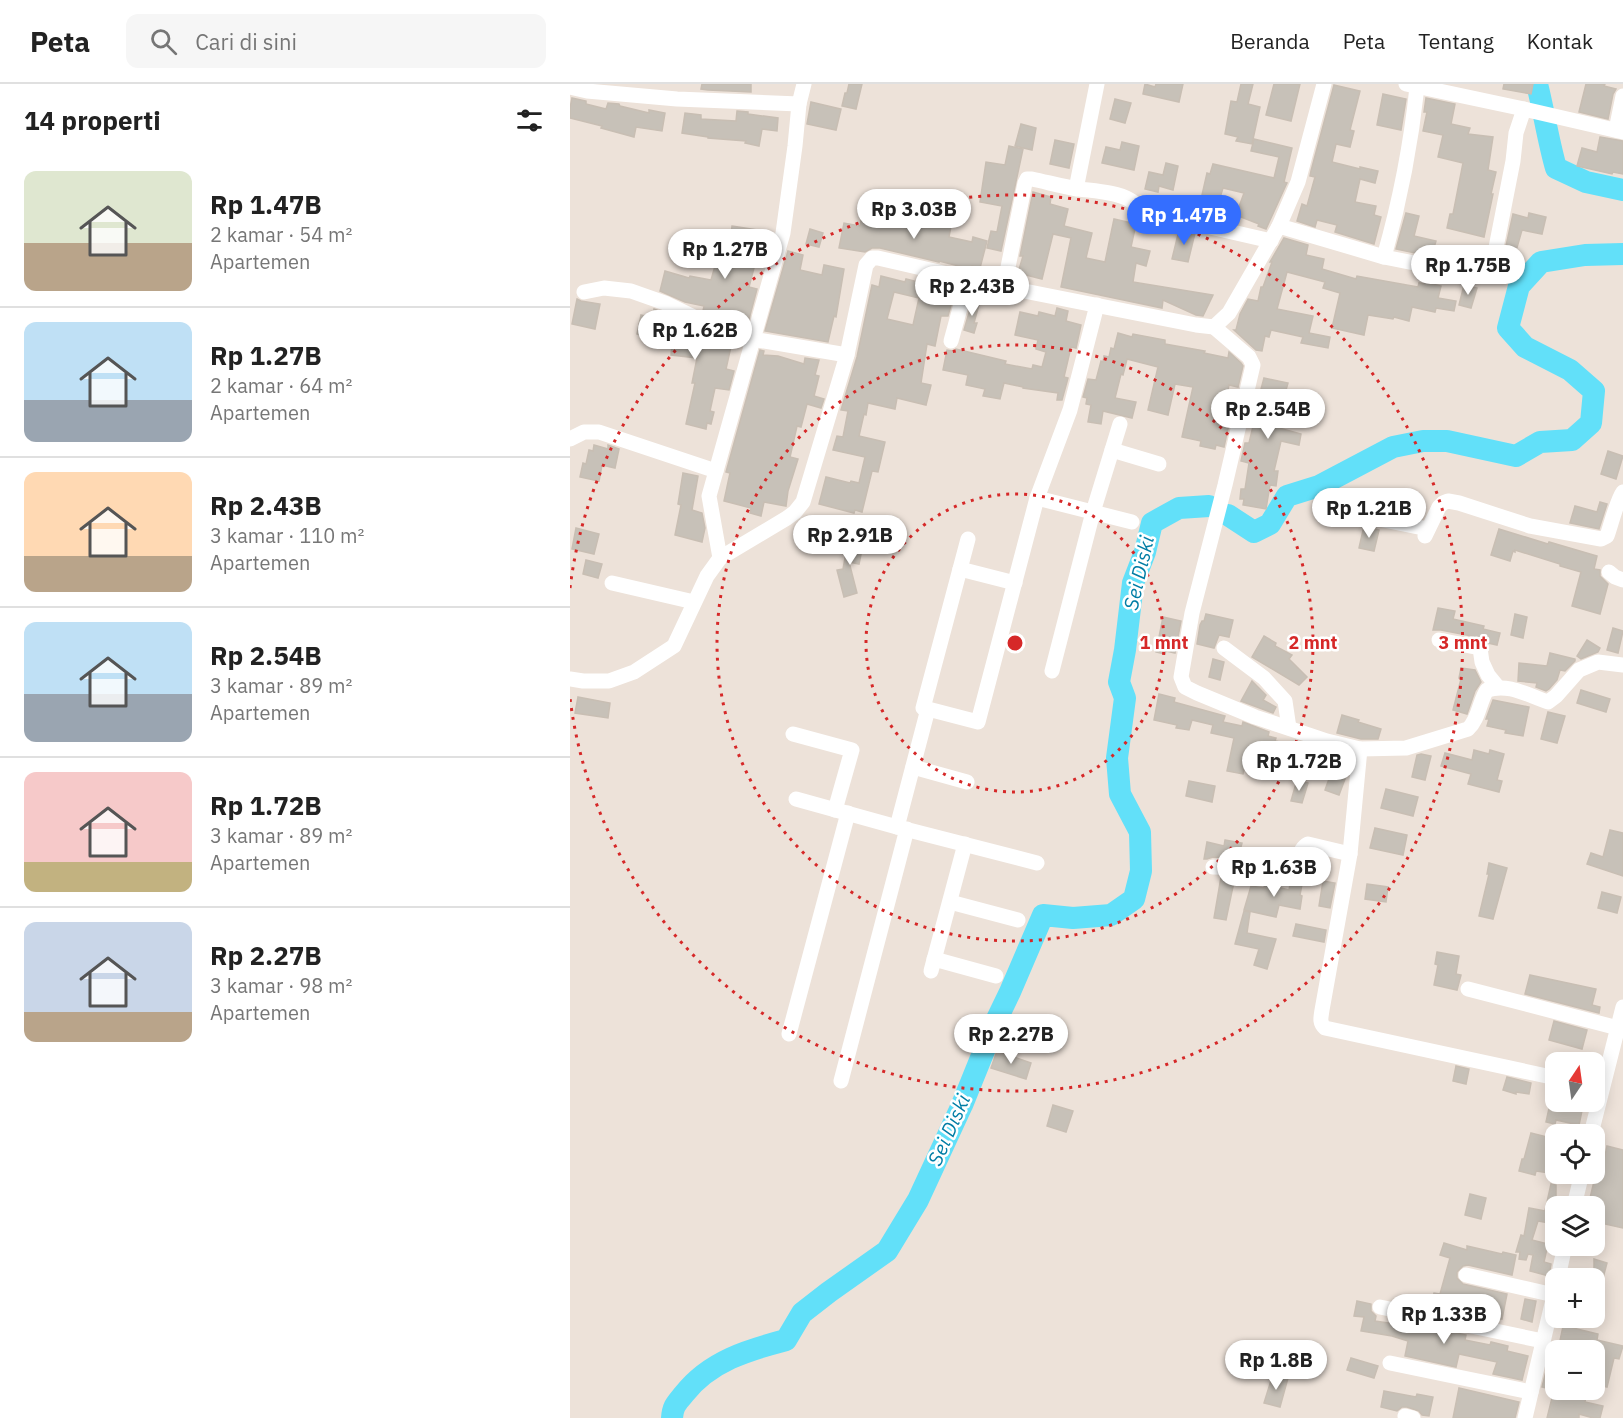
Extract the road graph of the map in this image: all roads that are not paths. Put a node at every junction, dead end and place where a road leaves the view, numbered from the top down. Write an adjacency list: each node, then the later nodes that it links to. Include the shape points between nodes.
1 (804, 84): 8 (street)
2 (1097, 84): 11 (street)
3 (1324, 84): 12 (street, via 1298,182)
4 (1412, 85): 6 (street); 14 (street, via 1413,130)
5 (570, 87): 8 (street, via 676,99)
6 (1452, 88): 9 (street)
7 (1623, 96): 10 (street)
8 (799, 104): 20 (street, via 783,233)
9 (1537, 111): 10 (street); 14 (street, via 1516,133 1488,276)
10 (1619, 131)
11 (1076, 189): 13 (street, via 1127,198 1145,212); 16 (street, via 1028,179 1025,183)
12 (1279, 226): 13 (street); 14 (street)
13 (1271, 242): 19 (street, via 1229,313)
14 (1384, 257)
15 (968, 279): 16 (street); 21 (street); 22 (street, via 872,258 866,265)
16 (1004, 287): 18 (street)
17 (584, 292): 20 (street, via 604,288 631,291)
18 (1097, 305): 19 (street); 29 (street, via 1070,410)
19 (1214, 327): 48 (street, via 1253,365 1192,613 1181,677 1185,687 1197,693)
20 (752, 339): 22 (street); 27 (street)
21 (951, 341)
22 (847, 355): 34 (street, via 802,502 787,518)
23 (1120, 424): 25 (street)
24 (570, 439): 27 (street, via 584,432 599,432)
25 (1112, 450): 26 (street); 30 (street)
26 (1159, 464)
27 (716, 471): 34 (street, via 709,496)
28 (1623, 492): 31 (street, via 1607,536 1601,539 1542,529 1448,501 1439,507 1426,533)
29 (1037, 498): 30 (street); 39 (street)
30 (1094, 512): 32 (street); 44 (street)
31 (1369, 517)
32 (1132, 522)
33 (968, 539): 35 (street)
34 (720, 558): 40 (street)
35 (960, 569): 39 (street); 47 (street, via 923,708)
36 (1609, 572): 37 (street)
37 (1623, 580)
38 (612, 583): 40 (street)
39 (1015, 583): 47 (street, via 978,722)
40 (694, 602): 45 (street, via 674,646 634,672 609,681)
41 (1439, 640): 46 (street, via 1480,648 1482,663)
42 (1224, 648): 48 (street, via 1264,678 1285,701)
43 (1623, 665): 46 (street, via 1598,662 1579,670 1548,702)
44 (1052, 671)
45 (570, 679)
46 (1497, 686): 50 (street, via 1487,690 1468,729 1406,748)
47 (928, 709): 51 (street)
48 (1289, 728): 50 (street)
49 (793, 734): 54 (street, via 852,750)
50 (1360, 749): 57 (street)
51 (913, 767): 52 (street); 55 (street)
52 (967, 782)
53 (796, 799): 54 (street)
54 (841, 812): 55 (street); 66 (street)
55 (902, 828): 56 (street); 70 (street)
56 (965, 844): 58 (street); 60 (street)
57 (1350, 854): 59 (street, via 1308,844 1291,869); 68 (street, via 1322,1026)
58 (1036, 863)
59 (1213, 867)
60 (950, 902): 61 (street); 62 (street, via 933,965)
61 (1018, 920)
62 (996, 976)
63 (1468, 989): 65 (street)
64 (1623, 1007): 65 (street)
65 (1618, 1028): 67 (street)
66 (789, 1034)
67 (1618, 1051): 69 (street)
68 (1545, 1075)
69 (1605, 1076)
70 (841, 1081)
71 (1466, 1275): 72 (street)
72 (1545, 1289)
73 (1380, 1307): 75 (street)
74 (1546, 1328): 75 (street)
75 (1543, 1341): 77 (street)
76 (1390, 1363): 77 (street)
77 (1531, 1392): 78 (street)
78 (1525, 1418)

